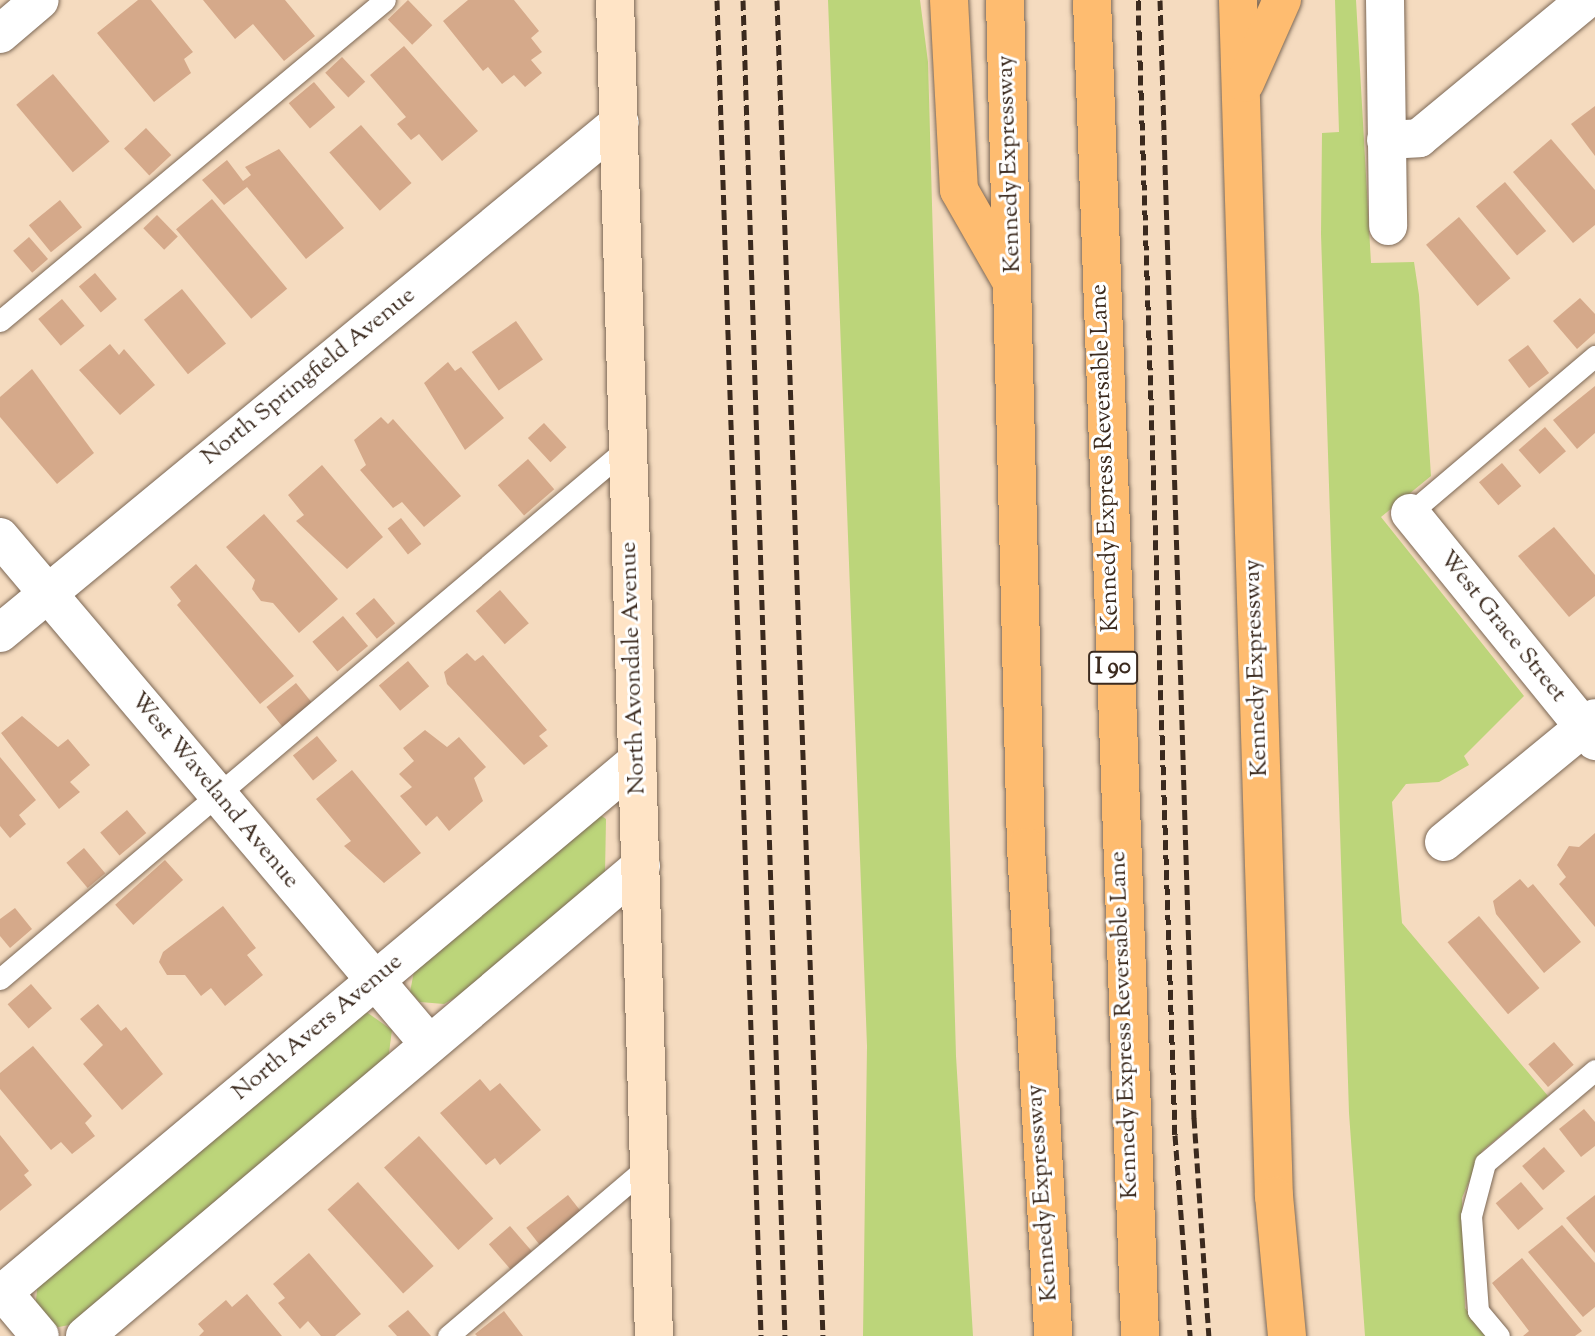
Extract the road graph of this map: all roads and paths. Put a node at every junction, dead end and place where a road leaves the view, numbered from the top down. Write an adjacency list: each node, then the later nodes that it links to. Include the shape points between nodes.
1 (40, 0): 11 (street)
2 (384, 0): 17 (lane)
3 (615, 0): 13 (street, North Avondale Avenue)
4 (950, 0): 16 (highway, via 959,190)
5 (1005, 0): 16 (highway, Kennedy Expressway)
6 (1091, 0): 40 (highway, Kennedy Express Reversable Lane / I 90)
7 (1238, 0): 12 (highway, Kennedy Expressway)
8 (1282, 0): 12 (highway)
9 (1385, 0): 14 (street)
10 (1586, 0): 14 (street, via 1419,138)
11 (0, 34)
12 (1241, 92): 41 (highway, Kennedy Expressway, via 1274,1196)
13 (620, 122): 19 (street, North Avondale Avenue); 22 (street, North Springfield Avenue)
14 (1386, 140): 15 (street)
15 (1388, 226)
16 (1014, 287): 39 (highway, Kennedy Expressway, via 1028,900)
17 (0, 321)
18 (1595, 356): 20 (lane)
19 (627, 448): 25 (street, North Avondale Avenue); 26 (lane)
20 (1410, 513): 24 (street, West Grace Street)
21 (0, 537): 22 (street, West Waveland Avenue)
22 (47, 592): 23 (street, North Springfield Avenue); 26 (street, West Waveland Avenue)
23 (0, 633)
24 (1591, 729): 27 (street)
25 (636, 761): 28 (street, North Avondale Avenue); 30 (street, North Avers Avenue)
26 (217, 795): 29 (lane); 30 (street, West Waveland Avenue)
27 (1444, 842)
28 (641, 866): 31 (street); 33 (street, North Avondale Avenue)
29 (0, 979)
30 (375, 980): 31 (street, West Waveland Avenue); 34 (street, North Avers Avenue)
31 (429, 1044): 36 (street)
32 (1595, 1070): 42 (lane, via 1485,1163 1471,1216 1478,1311)
33 (648, 1166): 37 (lane); 38 (street, North Avondale Avenue)
34 (1, 1294): 35 (street)
35 (40, 1336)
36 (85, 1336)
37 (449, 1336)
38 (654, 1336)
39 (1053, 1336)
40 (1140, 1336)
41 (1287, 1336)
42 (1499, 1336)

